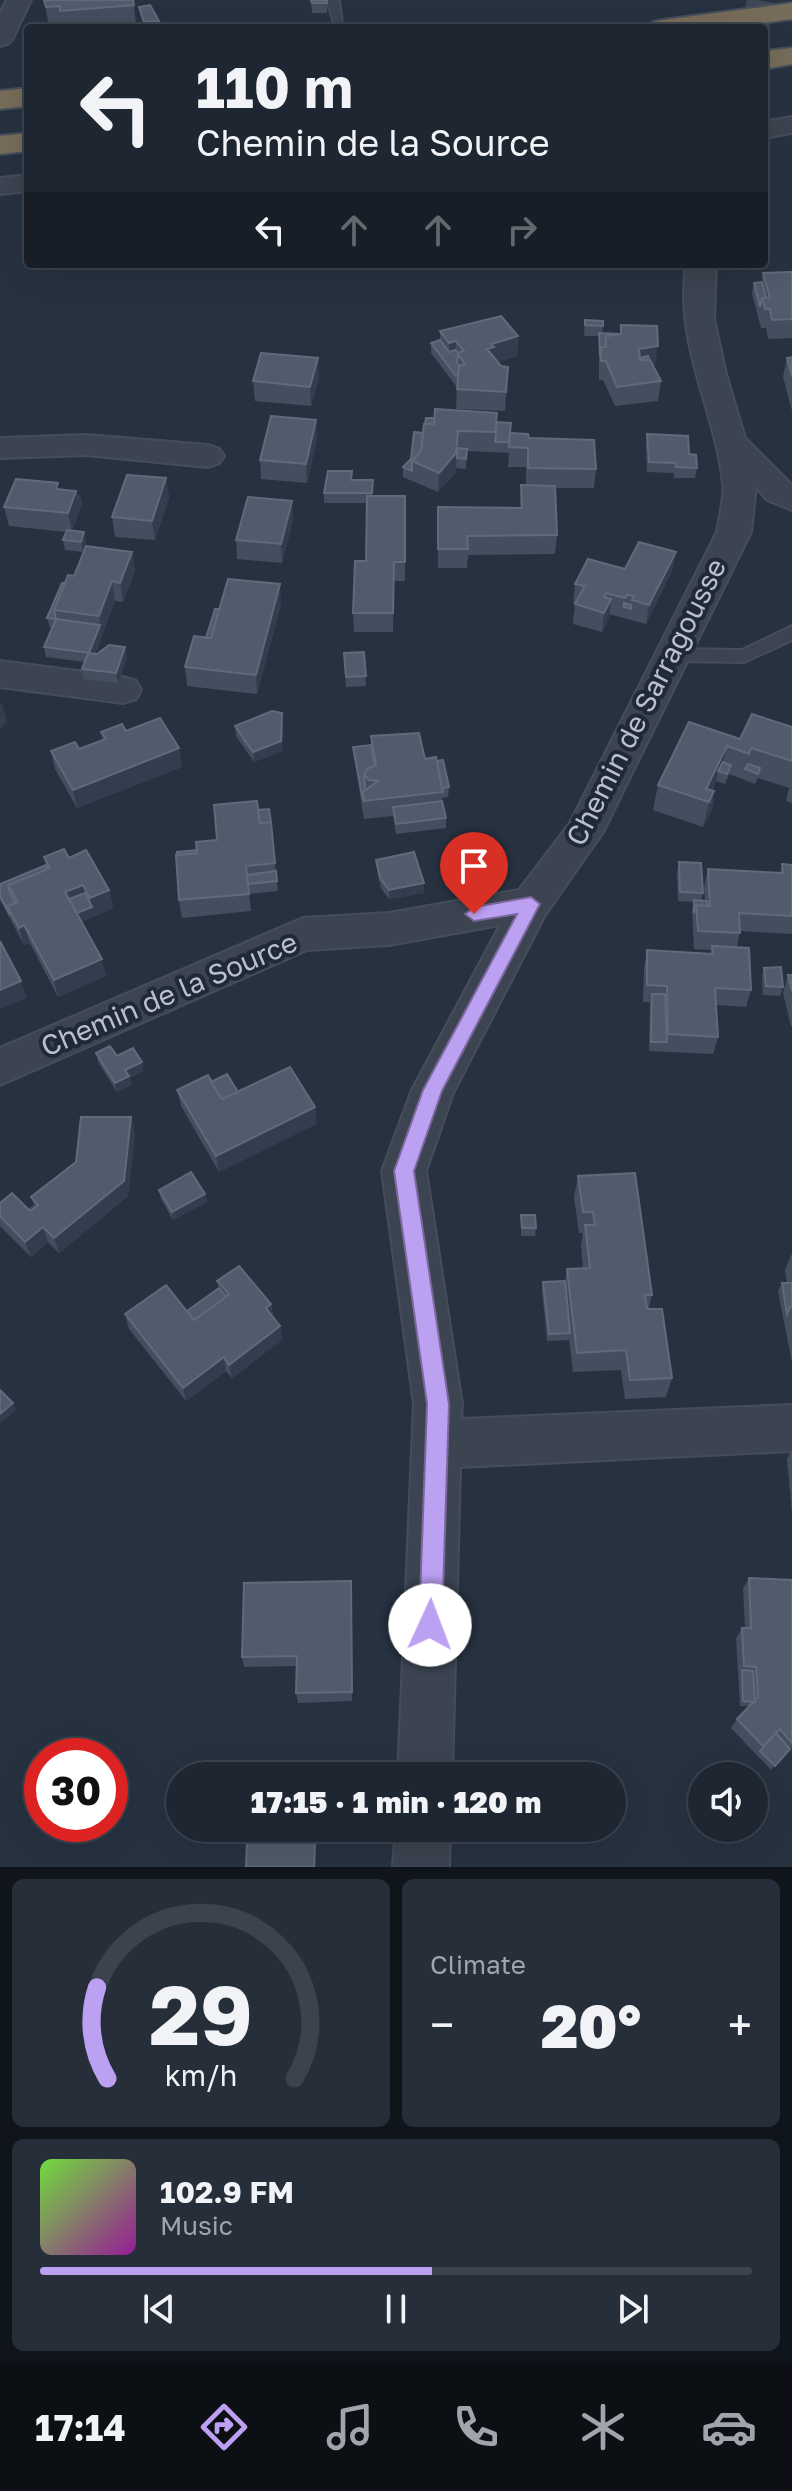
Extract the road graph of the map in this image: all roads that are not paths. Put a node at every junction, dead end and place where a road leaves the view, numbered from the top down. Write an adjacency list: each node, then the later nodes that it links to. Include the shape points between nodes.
1 (19, 0): 6 (street)
2 (333, 0): 4 (lane)
3 (792, 11): 5 (highway)
4 (338, 20)
5 (693, 24)
6 (0, 38)
7 (792, 56): 8 (highway)
8 (768, 59)
9 (24, 97): 10 (highway)
10 (0, 100)
11 (792, 125): 12 (street)
12 (768, 129)
13 (24, 142): 14 (highway)
14 (0, 145)
15 (24, 183): 16 (street)
16 (0, 186)
17 (700, 268): 18 (street, Chemin de Sarragousse, via 700,328)
18 (728, 439): 21 (street); 23 (street, Chemin de Sarragousse, via 739,485 734,532)
19 (0, 448): 20 (street, via 87,445)
20 (208, 456)
21 (792, 499)
22 (792, 632): 23 (lane, via 744,656)
23 (672, 655): 26 (street, Chemin de Sarragousse, via 584,832)
24 (0, 674): 25 (street)
25 (123, 690)
26 (531, 904): 27 (street, Chemin de la Source, via 389,929 303,934); 29 (street, Chemin de Sarragousse, via 433,1090 404,1171 438,1404)
27 (0, 1067)
28 (792, 1428): 29 (street)
29 (437, 1444): 30 (street, Chemin de Sarragousse)
30 (426, 1762)
31 (422, 1842): 32 (street)
32 (421, 1867)

